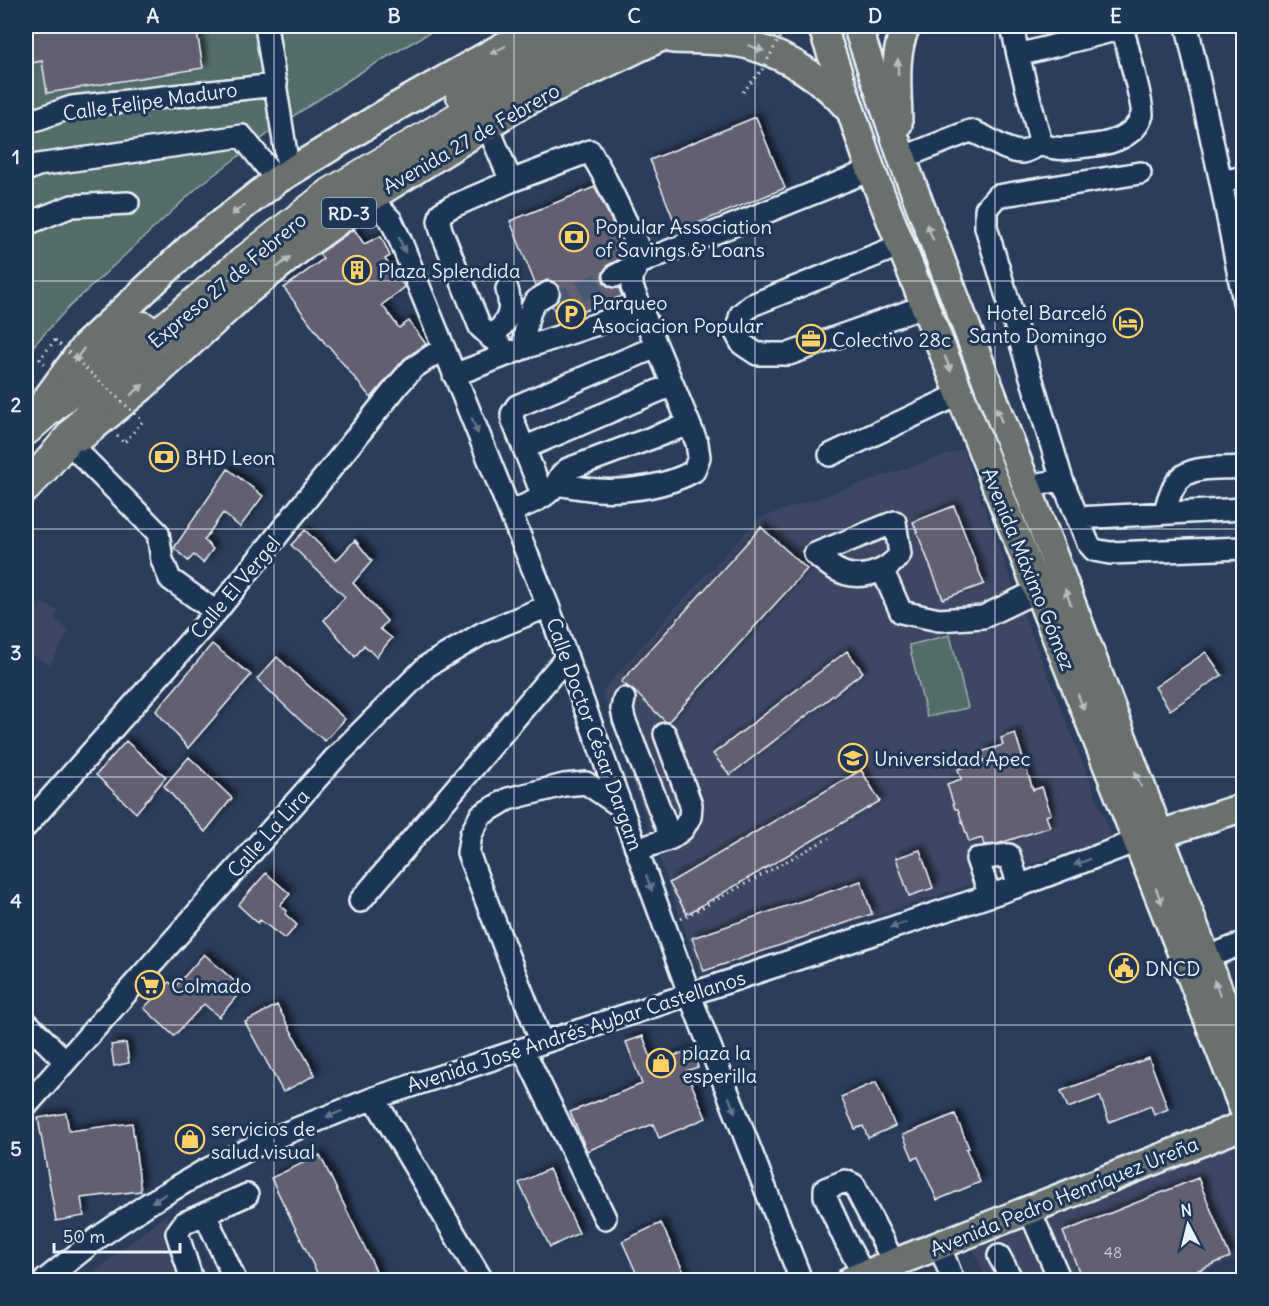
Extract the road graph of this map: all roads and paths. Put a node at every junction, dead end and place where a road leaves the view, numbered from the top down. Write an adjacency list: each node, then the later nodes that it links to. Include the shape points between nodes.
1 (266, 26): 14 (street)
2 (551, 26): 24 (main road, RD-3, one-way to 24, via 504,46 435,84)
3 (599, 26): 48 (highway, Expreso 27 de Febrero / RD-3, via 473,88 337,169 207,268)
4 (698, 26): 12 (main road, Avenida 27 de Febrero / RD-3)
5 (786, 26): 15 (path, bridge, via 762,70)
6 (822, 26): 16 (main road, Avenida Máximo Gómez)
7 (856, 26): 20 (main road, Avenida Máximo Gómez)
8 (906, 26): 20 (main road, one-way to 8, via 897,57)
9 (1012, 26): 13 (street)
10 (1187, 26): 27 (street)
11 (1122, 27): 13 (street); 19 (street, via 1143,112 1136,128 1109,143 1052,149)
12 (658, 32): 16 (main road, one-way to 16, via 751,45 801,68); 18 (main road, Avenida 27 de Febrero / RD-3); 54 (highway, Expreso 27 de Febrero / RD-3, via 613,42 466,113 331,193 151,340)
13 (1018, 55): 19 (street)
14 (276, 85): 17 (street, Calle Felipe Maduro, via 72,107); 24 (street)
15 (743, 92)
16 (852, 113): 22 (main road, Avenida Máximo Gómez)
17 (26, 123)
18 (487, 125): 26 (street); 28 (main road, Avenida 27 de Febrero / RD-3)
19 (1041, 144): 20 (street, via 1024,152 1008,149 970,131)
20 (900, 152): 56 (main road, Avenida Máximo Gómez, one-way to 20)
21 (26, 170): 24 (street, via 38,165 242,136)
22 (871, 170): 31 (main road, Avenida Máximo Gómez); 32 (street)
23 (1140, 173): 55 (street, via 997,196 986,209 986,227)
24 (283, 176): 48 (main road, RD-3, one-way to 48, via 194,244 85,346)
25 (1244, 177): 27 (street)
26 (511, 181): 32 (street, via 590,151); 39 (street, via 451,207 441,213 439,221 470,306 480,327)
27 (1221, 182): 36 (street)
28 (369, 198): 41 (street, Calle Doctor César Dargam, one-way to 41, via 391,220); 50 (main road, Avenida 27 de Febrero / RD-3, one-way to 28, via 142,387 246,292)
29 (128, 203): 30 (street, via 72,206)
30 (26, 221)
31 (901, 245): 37 (main road, Avenida Máximo Gómez); 37 (street, via 752,305 741,314 736,333 748,350 757,354 789,354)
32 (642, 262): 33 (street); 38 (street, via 632,276)
33 (615, 276)
34 (507, 289): 39 (street, via 511,305 508,315 503,327)
35 (550, 298): 42 (street, via 535,302)
36 (1244, 302)
37 (925, 306): 46 (main road, Avenida Máximo Gómez, one-way to 46)
38 (640, 310): 40 (street); 42 (street)
39 (491, 338): 42 (street)
40 (656, 347): 45 (street); 51 (street, via 517,406 512,414)
41 (444, 348): 44 (street, Calle Doctor César Dargam); 66 (street, Calle El Vergel, via 414,368 398,385)
42 (523, 349): 44 (street)
43 (40, 359): 49 (path, bridge, via 55,340 143,421)
44 (454, 375): 59 (street, Calle Doctor César Dargam, one-way to 59)
45 (672, 385): 47 (street); 51 (street)
46 (960, 394): 52 (street); 64 (main road, Avenida Máximo Gómez)
47 (688, 424): 57 (street, via 568,469); 57 (street, via 699,456 694,471 682,478 639,488)
48 (26, 429)
49 (124, 443)
50 (71, 445): 54 (main road, Avenida 27 de Febrero / RD-3); 66 (street, via 158,533 170,579)
51 (524, 448): 57 (street)
52 (830, 455)
53 (1244, 467): 60 (street, via 1194,470 1180,476 1168,493)
54 (35, 478)
55 (1062, 480): 56 (street); 61 (street)
56 (1026, 486): 77 (main road, Avenida Máximo Gómez, one-way to 56)
57 (550, 490): 59 (street)
58 (1244, 509): 60 (street)
59 (510, 512): 65 (street, Calle Doctor César Dargam)
60 (1165, 513): 61 (street)
61 (1077, 518): 62 (street, via 1094,550 1110,553)
62 (1244, 548)
63 (883, 571): 64 (street, via 901,612 939,620 982,617)
64 (1037, 591): 77 (main road, Avenida Máximo Gómez, one-way to 77)
65 (548, 606): 67 (street, Calle Doctor César Dargam); 89 (street, Calle La Lira, via 483,633 427,666 335,758)
66 (216, 612): 74 (street, Calle El Vergel)
67 (567, 657): 71 (street, Calle Doctor César Dargam); 81 (street)
68 (624, 699): 75 (street, via 624,719)
69 (665, 734): 75 (street, via 691,805 683,829)
70 (1244, 798): 73 (street)
71 (620, 806): 78 (street, Calle Doctor César Dargam); 87 (street, via 586,783 564,785 508,799 481,815 471,834 468,853)
72 (1244, 807): 73 (main road)
73 (1211, 818): 77 (main road)
74 (26, 826)
75 (671, 838): 78 (street)
76 (829, 838): 82 (path)
77 (1148, 838): 79 (street, Avenida José Andrés Aybar Castellanos, one-way to 79); 84 (main road, Avenida Máximo Gómez); 92 (main road, Avenida Máximo Gómez, one-way to 92)
78 (637, 850): 82 (street, Calle Doctor César Dargam, one-way to 82)
79 (1019, 886): 80 (street, Avenida José Andrés Aybar Castellanos); 80 (street, via 1008,855 976,859)
80 (990, 895): 85 (street, Avenida José Andrés Aybar Castellanos, one-way to 85)
81 (360, 901)
82 (665, 928): 85 (street, Calle Doctor César Dargam)
83 (1244, 943): 84 (street)
84 (1206, 958): 88 (main road, Avenida Máximo Gómez, one-way to 84)
85 (689, 993): 87 (street, Avenida José Andrés Aybar Castellanos); 109 (street, Calle Doctor César Dargam, one-way to 109)
86 (26, 1022): 89 (street)
87 (532, 1046): 90 (street, Avenida José Andrés Aybar Castellanos); 97 (street)
88 (1244, 1057)
89 (65, 1062): 91 (street, Calle La Lira)
90 (374, 1098): 105 (street, Avenida José Andrés Aybar Castellanos, one-way to 105, via 266,1141 204,1171 99,1237); 108 (street)
91 (26, 1106)
92 (1244, 1110)
93 (1244, 1125): 95 (main road, Avenida Pedro Henríquez Ureña)
94 (247, 1195): 96 (street)
95 (1029, 1209): 100 (main road, Avenida Pedro Henríquez Ureña); 111 (street)
96 (205, 1214): 106 (street, via 184,1223 177,1233); 107 (street)
97 (605, 1218)
98 (876, 1228): 99 (street); 99 (street, via 855,1185 845,1181 825,1189); 102 (street)
99 (846, 1242): 103 (street)
100 (939, 1245): 102 (main road, Avenida Pedro Henríquez Ureña); 104 (street)
101 (999, 1256): 110 (street)
102 (894, 1263): 103 (main road, Avenida Pedro Henríquez Ureña)
103 (858, 1278)
104 (952, 1280)
105 (45, 1281)
106 (192, 1281)
107 (235, 1281)
108 (482, 1281)
109 (801, 1281)
110 (1011, 1281)
111 (1060, 1281)

